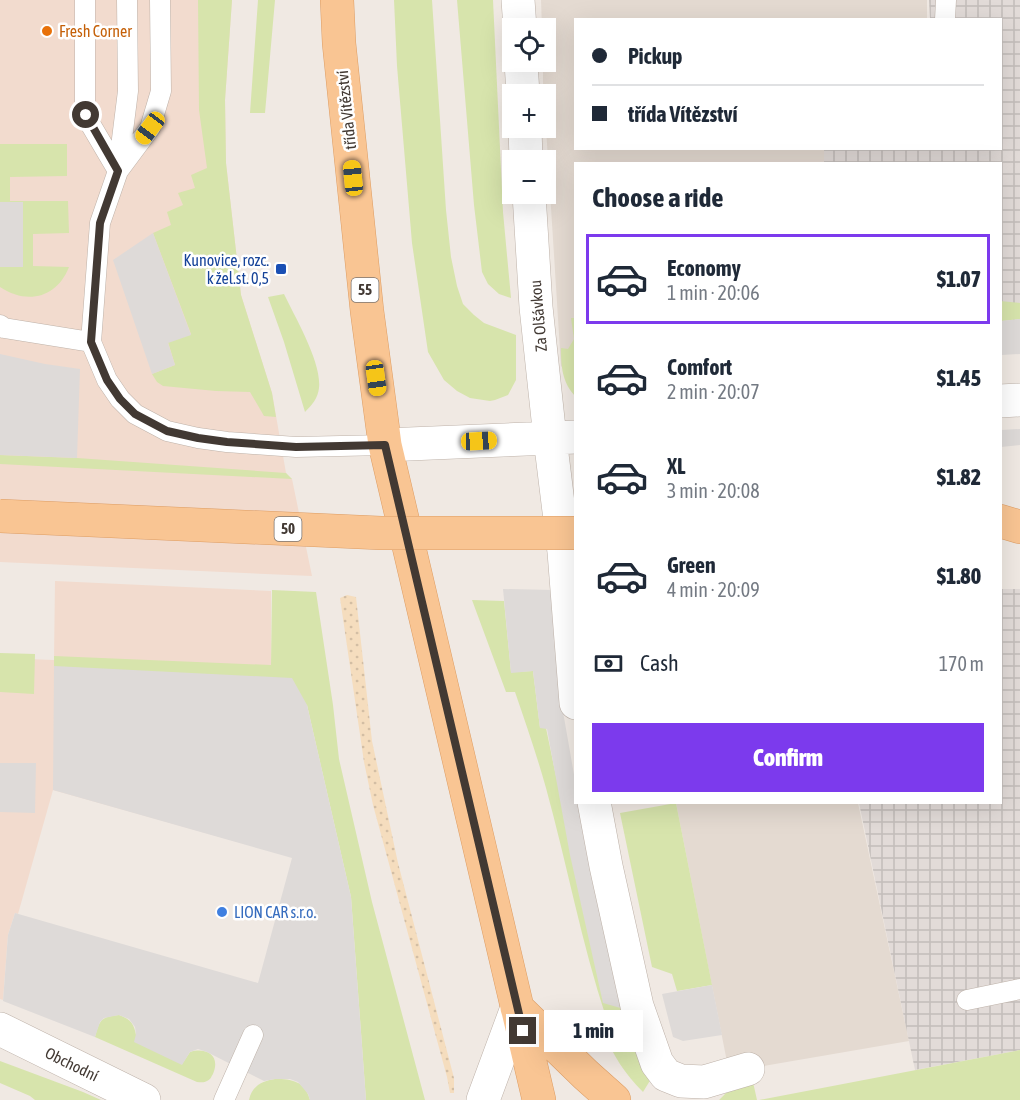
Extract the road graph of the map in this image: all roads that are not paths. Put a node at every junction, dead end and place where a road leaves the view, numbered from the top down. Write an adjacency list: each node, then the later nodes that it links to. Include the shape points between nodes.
1 (85, 0): 9 (lane, via 86,115)
2 (127, 0): 9 (lane, via 128,91)
3 (160, 0): 9 (lane, via 161,91 150,128)
4 (337, 0): 16 (main road, třída Vítězství / 55, via 366,299)
5 (518, 0): 7 (street)
6 (946, 0): 8 (lane)
7 (519, 18)
8 (945, 18)
9 (118, 171): 12 (lane, via 100,223)
10 (530, 204): 15 (street, Za Olšávkou, via 536,307)
11 (0, 325): 12 (lane)
12 (91, 342): 16 (lane, via 120,399 135,414 167,431 227,442 296,447)
13 (1020, 400): 14 (street)
14 (1002, 401)
15 (563, 438): 16 (street); 23 (street, Za Olšávkou, via 564,552)
16 (385, 445): 27 (main road, třída Vítězství / 55)
17 (1020, 513): 18 (main road)
18 (1002, 514)
19 (0, 516): 22 (main road, 50, bridge, via 381,533)
20 (1002, 522): 21 (main road)
21 (1020, 527)
22 (574, 533)
23 (574, 678)
24 (594, 804): 30 (street, via 637,1006 657,1063 666,1075 681,1081 704,1082)
25 (1020, 989): 26 (lane)
26 (967, 1000)
27 (518, 1008): 33 (street); 34 (main road, třída Vítězství / 55); 35 (main road)
28 (0, 1029): 31 (street, Obchodní)
29 (253, 1035): 32 (lane)
30 (748, 1069)
31 (144, 1100)
32 (224, 1100)
33 (483, 1100)
34 (539, 1100)
35 (614, 1100)

